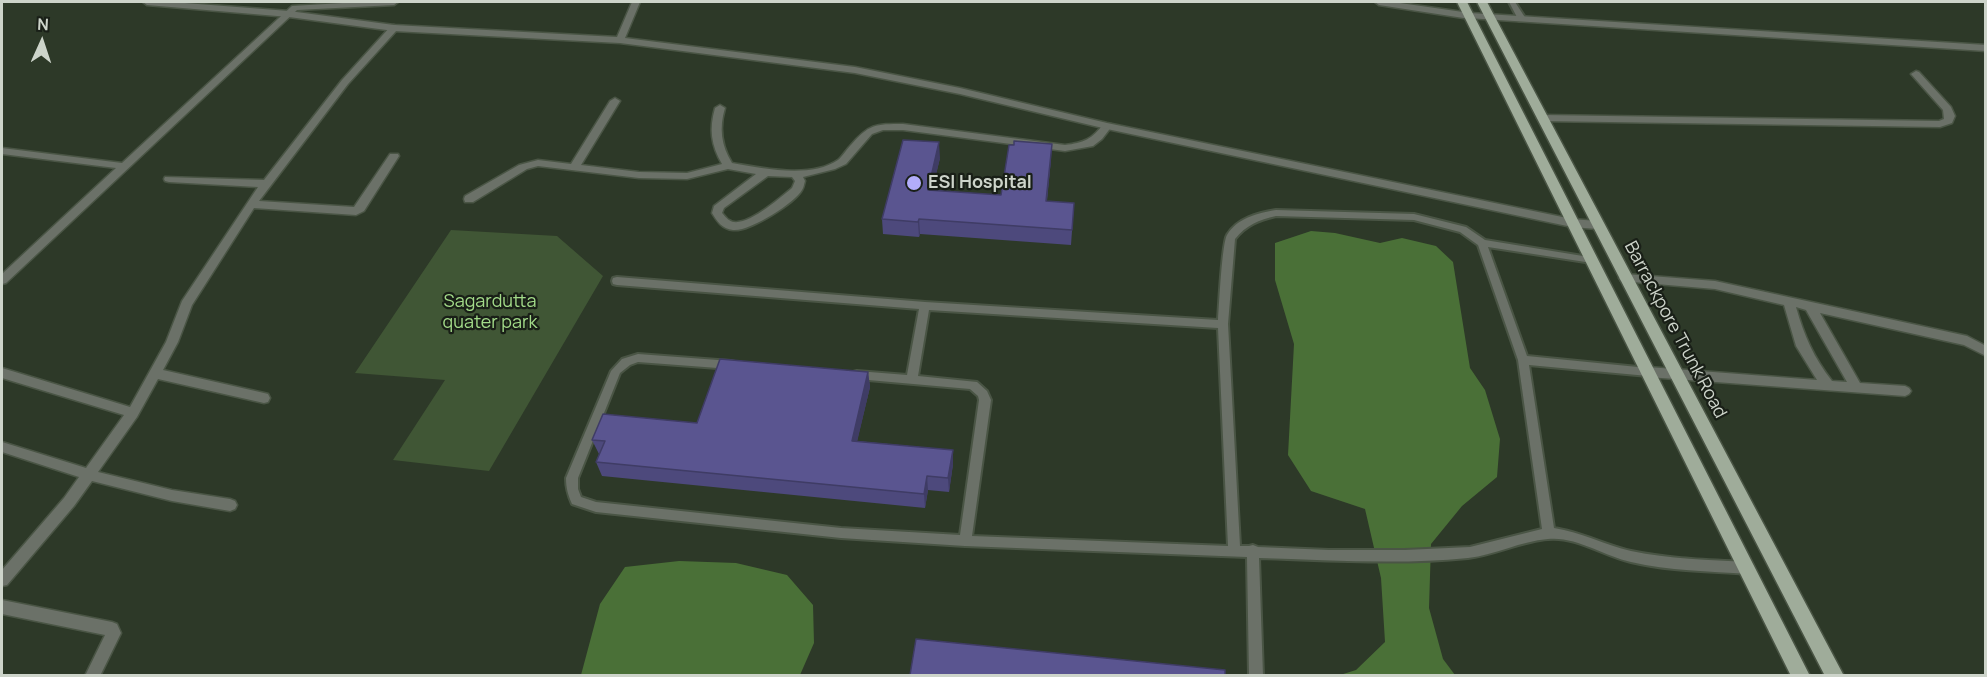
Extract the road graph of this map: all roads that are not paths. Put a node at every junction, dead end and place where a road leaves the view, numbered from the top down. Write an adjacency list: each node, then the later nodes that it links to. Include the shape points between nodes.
1 (147, 2): 8 (street)
2 (394, 2): 9 (street)
3 (636, 2): 14 (street)
4 (1379, 2): 10 (street)
5 (1462, 2): 10 (main road)
6 (1482, 2): 11 (main road, Barrackpore Trunk Road)
7 (1512, 2): 12 (lane)
8 (195, 3): 9 (street)
9 (296, 8): 13 (street); 23 (street)
10 (1470, 16): 11 (street); 32 (main road)
11 (1490, 17): 12 (street); 19 (main road, Barrackpore Trunk Road)
12 (1522, 19): 15 (street)
13 (394, 28): 14 (street); 29 (street, via 345,82)
14 (620, 40): 20 (street, via 855,70)
15 (1986, 48)
16 (1916, 74): 19 (street, via 1948,109 1948,121 1940,124)
17 (615, 101): 25 (street)
18 (720, 108): 24 (street, via 716,140)
19 (1542, 118): 33 (main road, Barrackpore Trunk Road)
20 (1107, 126): 27 (street, via 1091,144 1065,148 882,127 863,136 837,166); 32 (street)
21 (2, 151): 23 (street)
22 (394, 156): 31 (street, via 356,211)
23 (123, 166): 37 (street)
24 (728, 166): 25 (street, via 687,176); 26 (street)
25 (574, 167): 30 (street, via 529,164)
26 (766, 172): 27 (street); 27 (street, via 719,206 717,213 725,224 745,226 797,190 800,182)
27 (796, 174)
28 (169, 179): 29 (street)
29 (266, 184): 31 (street)
30 (469, 199)
31 (251, 204): 48 (street, via 186,304)
32 (1572, 223): 33 (street); 35 (main road)
33 (1597, 225): 36 (main road, Barrackpore Trunk Road)
34 (1482, 243): 35 (lane); 42 (lane, via 1463,230 1414,218 1276,213 1255,217 1238,227 1230,238); 44 (lane)
35 (1592, 260): 46 (main road)
36 (1625, 278): 39 (street, via 1715,285); 50 (main road, Barrackpore Trunk Road)
37 (2, 280)
38 (617, 281): 40 (lane)
39 (1788, 302): 41 (street); 52 (street, via 1807,358)
40 (925, 306): 42 (lane); 51 (lane)
41 (1810, 306): 43 (street, via 1967,341); 53 (street)
42 (1223, 324): 62 (lane)
43 (1986, 352)
44 (1523, 360): 46 (lane); 60 (lane)
45 (746, 366): 61 (lane, via 638,358 626,362 616,371 572,478 576,500 596,507)
46 (1648, 372): 50 (street); 64 (main road)
47 (2, 373): 56 (street)
48 (155, 373): 55 (street); 56 (street)
49 (841, 374): 51 (lane)
50 (1676, 374): 52 (street); 70 (main road, Barrackpore Trunk Road)
51 (912, 380): 61 (lane, via 973,385 985,400)
52 (1828, 385): 53 (street)
53 (1857, 388): 54 (street)
54 (1905, 391)
55 (264, 398)
56 (133, 413): 58 (street)
57 (2, 447): 58 (street)
58 (87, 476): 59 (street, via 168,496); 65 (street)
59 (230, 505)
60 (1549, 533): 63 (lane, via 1470,552 1438,554); 64 (lane, via 1668,563)
61 (965, 541): 62 (lane)
62 (1234, 550): 63 (lane)
63 (1253, 550): 68 (lane)
64 (1749, 568): 69 (main road)
65 (2, 580)
66 (2, 607): 67 (street, via 112,629 111,641)
67 (92, 675)
68 (1256, 675)
69 (1801, 675)
70 (1835, 675)

